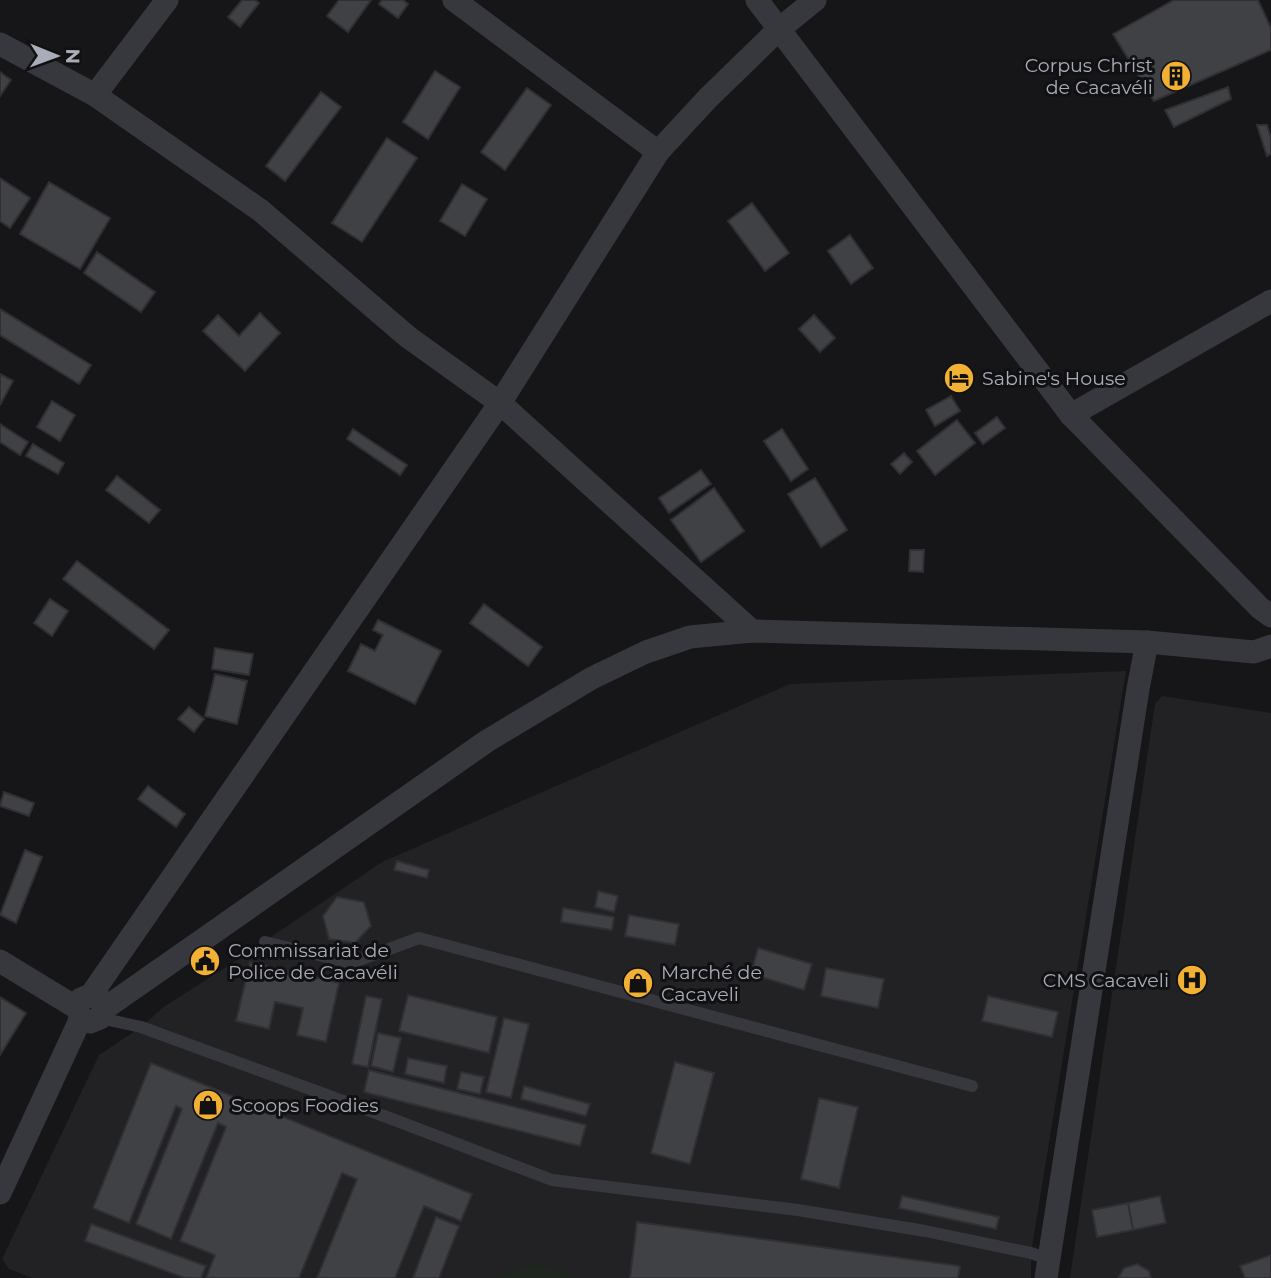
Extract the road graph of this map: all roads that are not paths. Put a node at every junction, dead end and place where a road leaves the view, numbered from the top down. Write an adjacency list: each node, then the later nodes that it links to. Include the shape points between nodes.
1 (167, 0): 7 (street)
2 (454, 0): 8 (street)
3 (757, 0): 5 (street)
4 (816, 0): 5 (street)
5 (778, 30): 8 (street); 11 (street)
6 (0, 44): 7 (street)
7 (95, 95): 10 (street, via 260,210 408,337)
8 (658, 152): 10 (street)
9 (1271, 301): 11 (street)
10 (500, 403): 13 (street); 18 (street)
11 (1071, 415): 12 (street)
12 (1271, 616)
13 (752, 631): 14 (street); 18 (street, via 690,637 592,678 487,741)
14 (1147, 642): 15 (street, via 1254,652); 21 (street)
15 (1271, 646)
16 (265, 942): 19 (lane, via 351,963 419,938)
17 (0, 961): 18 (street)
18 (91, 1009): 20 (street); 21 (lane, via 552,1180 798,1210 925,1231 1031,1253)
19 (972, 1086)
20 (0, 1193)
21 (1047, 1268)

